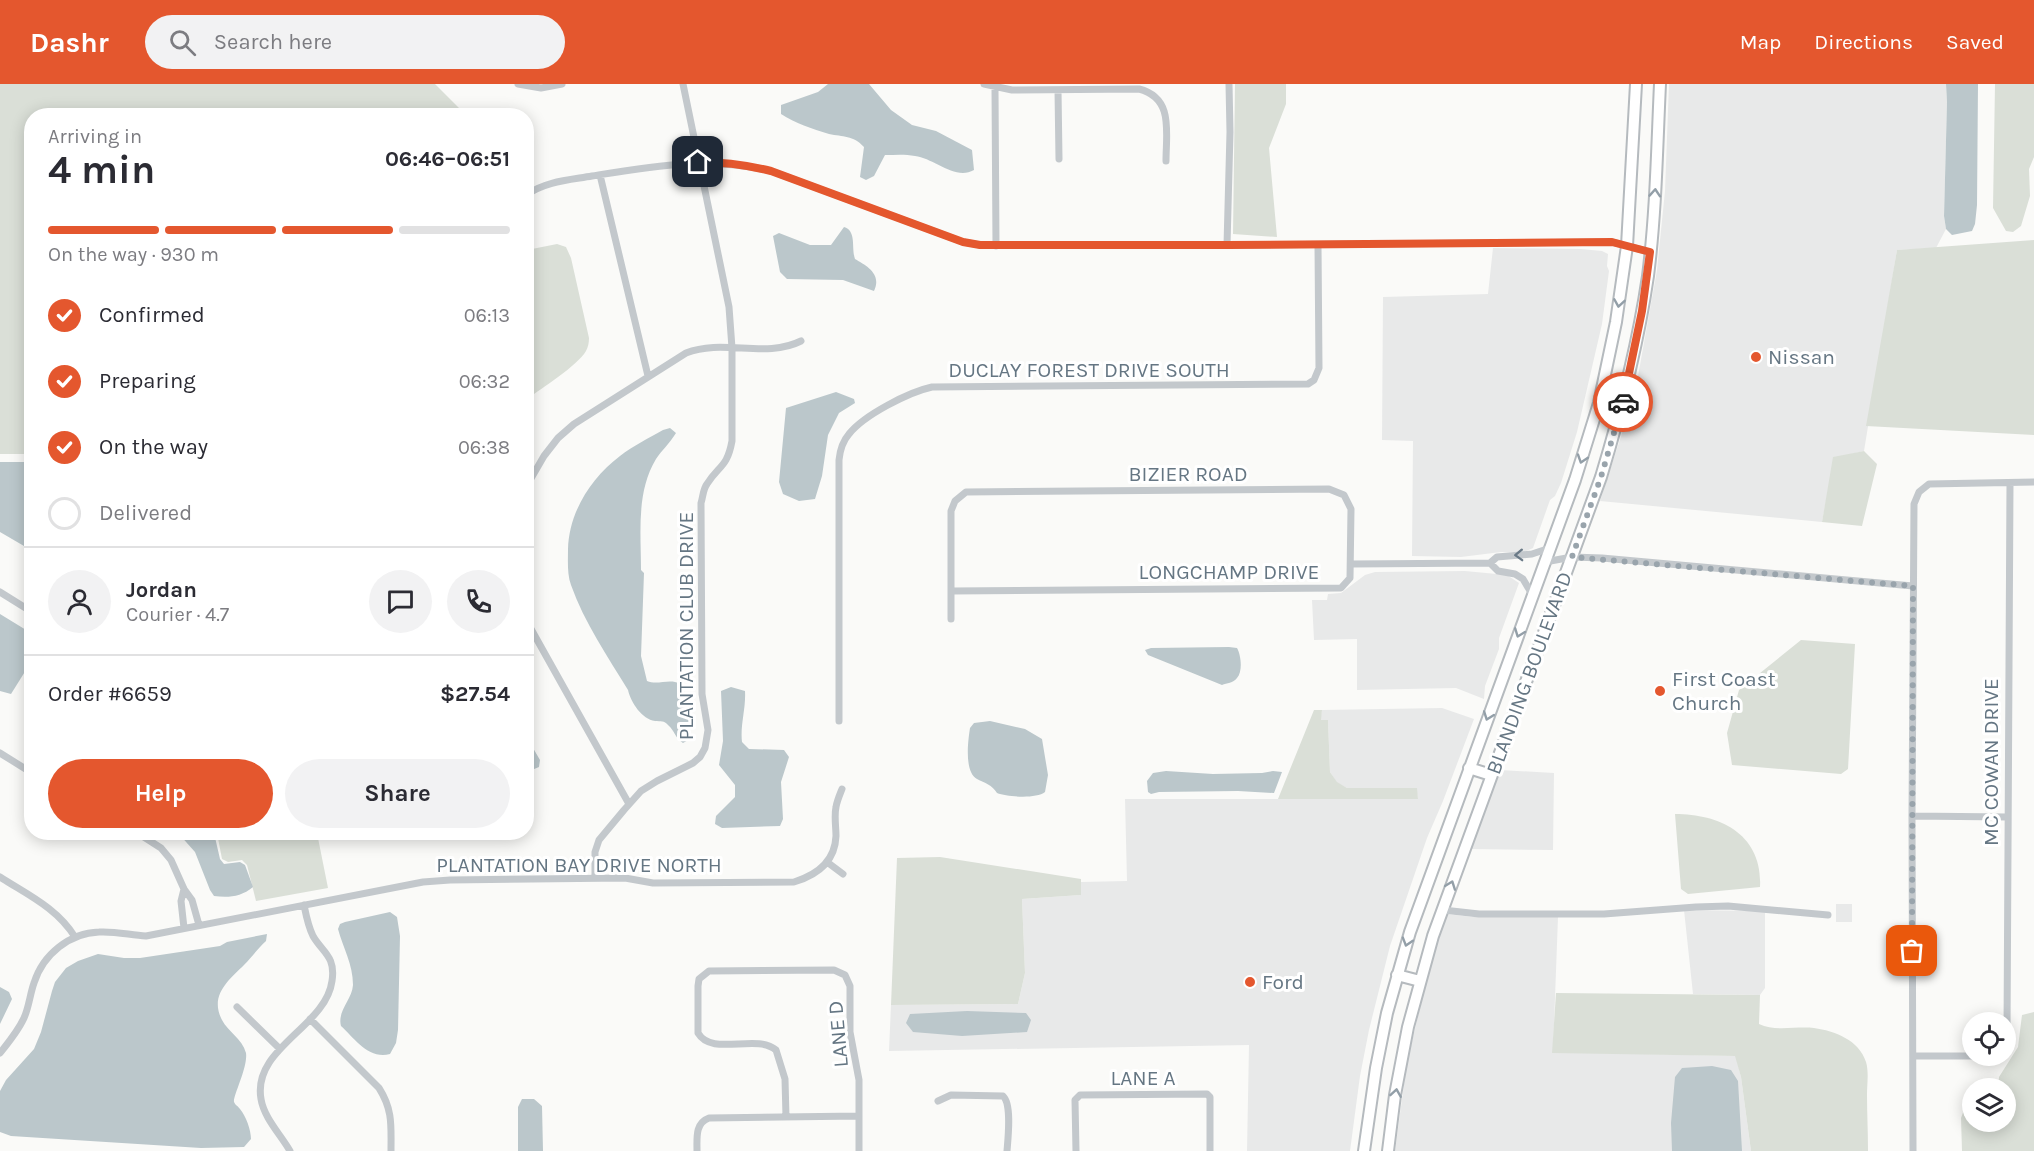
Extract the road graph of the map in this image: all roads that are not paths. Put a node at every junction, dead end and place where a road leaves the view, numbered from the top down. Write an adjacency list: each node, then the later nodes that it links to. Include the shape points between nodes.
1 (518, 84): 2 (street, via 541,88)
2 (562, 84)
3 (683, 84): 12 (street, PLANTATION CLUB DRIVE)
4 (984, 84): 8 (street)
5 (1229, 84): 15 (street)
6 (1636, 84): 18 (main road, BLANDING BOULEVARD)
7 (1660, 84): 19 (main road, BLANDING BOULEVARD, one-way to 7)
8 (995, 88): 9 (street); 17 (street)
9 (1058, 90): 10 (street); 11 (street, via 1149,92 1163,104)
10 (1059, 159)
11 (1166, 161)
12 (698, 162): 13 (street); 17 (street, via 771,171 963,242); 21 (street, PLANTATION CLUB DRIVE, via 729,307)
13 (600, 175): 14 (street); 22 (street)
14 (534, 189)
15 (1227, 245): 16 (street); 17 (street)
16 (1318, 245): 18 (street, via 1612,242); 40 (street, DUCLAY FOREST DRIVE SOUTH, via 1319,368 1314,380 1300,385 932,387 906,395 850,433 840,449 839,460)
17 (996, 246)
18 (1627, 246): 19 (street); 23 (main road, BLANDING BOULEVARD, one-way to 23)
19 (1650, 252): 24 (main road, BLANDING BOULEVARD)
20 (801, 341): 21 (street, via 787,348)
21 (732, 348): 22 (street, via 694,350); 46 (street, PLANTATION CLUB DRIVE, via 730,452 722,468 706,484 701,503 702,694 708,730 705,748 693,763 657,780)
22 (648, 376): 25 (street, via 574,424 558,438)
23 (1599, 402): 24 (street); 28 (main road, BLANDING BOULEVARD, one-way to 28)
24 (1622, 409): 29 (main road, BLANDING BOULEVARD)
25 (534, 473)
26 (2010, 483): 27 (street); 33 (street, via 1934,484 1923,488 1914,504); 48 (street, MC COWAN DRIVE)
27 (2034, 483)
28 (1550, 548): 30 (main road, BLANDING BOULEVARD); 31 (street, one-way to 31, via 1497,557)
29 (1572, 557): 30 (street); 33 (street); 44 (main road, BLANDING BOULEVARD)
30 (1545, 562): 36 (main road, BLANDING BOULEVARD)
31 (1490, 563): 32 (street); 36 (street, via 1498,571 1523,579)
32 (1351, 564): 34 (street, LONGCHAMP DRIVE, via 1348,582 1341,588); 34 (street, BIZIER ROAD, via 1351,509 1344,495 1329,489 974,491 960,496 951,511)
33 (1913, 586): 47 (street)
34 (952, 591): 38 (street)
35 (0, 592): 37 (street)
36 (1533, 596): 43 (main road, BLANDING BOULEVARD, one-way to 43)
37 (24, 607)
38 (951, 619)
39 (534, 635): 46 (street)
40 (839, 722)
41 (0, 753): 42 (street)
42 (24, 767)
43 (1469, 768): 44 (main road); 61 (main road, BLANDING BOULEVARD, one-way to 61)
44 (1491, 775): 56 (main road, BLANDING BOULEVARD, one-way to 44)
45 (842, 789): 50 (street, via 836,807 834,850)
46 (629, 804): 53 (street, PLANTATION CLUB DRIVE, via 599,840)
47 (1912, 816): 48 (street); 68 (street)
48 (2007, 817): 64 (street, MC COWAN DRIVE)
49 (148, 840): 54 (street, via 171,860)
50 (827, 862): 51 (street); 53 (street, PLANTATION BAY DRIVE NORTH, via 808,878 794,882 653,883)
51 (843, 874)
52 (0, 877): 60 (street, via 56,912)
53 (595, 878): 55 (street, PLANTATION BAY DRIVE NORTH, via 423,882)
54 (184, 889): 58 (street, via 192,900); 59 (street)
55 (304, 905): 58 (street, PLANTATION BAY DRIVE NORTH); 65 (street, via 314,937 327,953 332,970 328,993)
56 (1443, 910): 57 (street, via 1479,914 1604,914 1728,906); 62 (main road, BLANDING BOULEVARD)
57 (1828, 915)
58 (199, 925): 59 (street, PLANTATION BAY DRIVE NORTH)
59 (184, 928): 60 (street, PLANTATION BAY DRIVE NORTH, via 146,936 100,932)
60 (75, 937): 67 (street, via 46,960 33,984 21,1023)
61 (1397, 975): 62 (main road); 80 (main road, BLANDING BOULEVARD, via 1376,1068)
62 (1419, 981): 81 (main road, BLANDING BOULEVARD, one-way to 62, via 1400,1066)
63 (237, 1007): 66 (street)
64 (2007, 1012)
65 (310, 1020): 66 (street); 74 (street, via 385,1096 390,1109)
66 (280, 1049): 73 (street, via 265,1068 261,1099 264,1111)
67 (0, 1053)
68 (1913, 1056): 69 (street); 82 (street)
69 (1962, 1056)
70 (939, 1101): 77 (street, via 951,1095 1003,1096 1008,1106)
71 (859, 1116): 72 (street); 72 (street, LANE D, via 859,1080 850,1032 850,986 845,975 834,970 714,970 703,975 699,980 698,1033 713,1043 764,1044 776,1050 785,1079); 76 (street, LANE D)
72 (786, 1117): 75 (street, via 704,1120 698,1130)
73 (290, 1151)
74 (391, 1151)
75 (697, 1151)
76 (859, 1151)
77 (1007, 1151)
78 (1076, 1151): 79 (street, LANE A, via 1075,1100 1080,1095 1207,1094)
79 (1210, 1151)
80 (1364, 1151)
81 (1388, 1151)
82 (1913, 1151)

